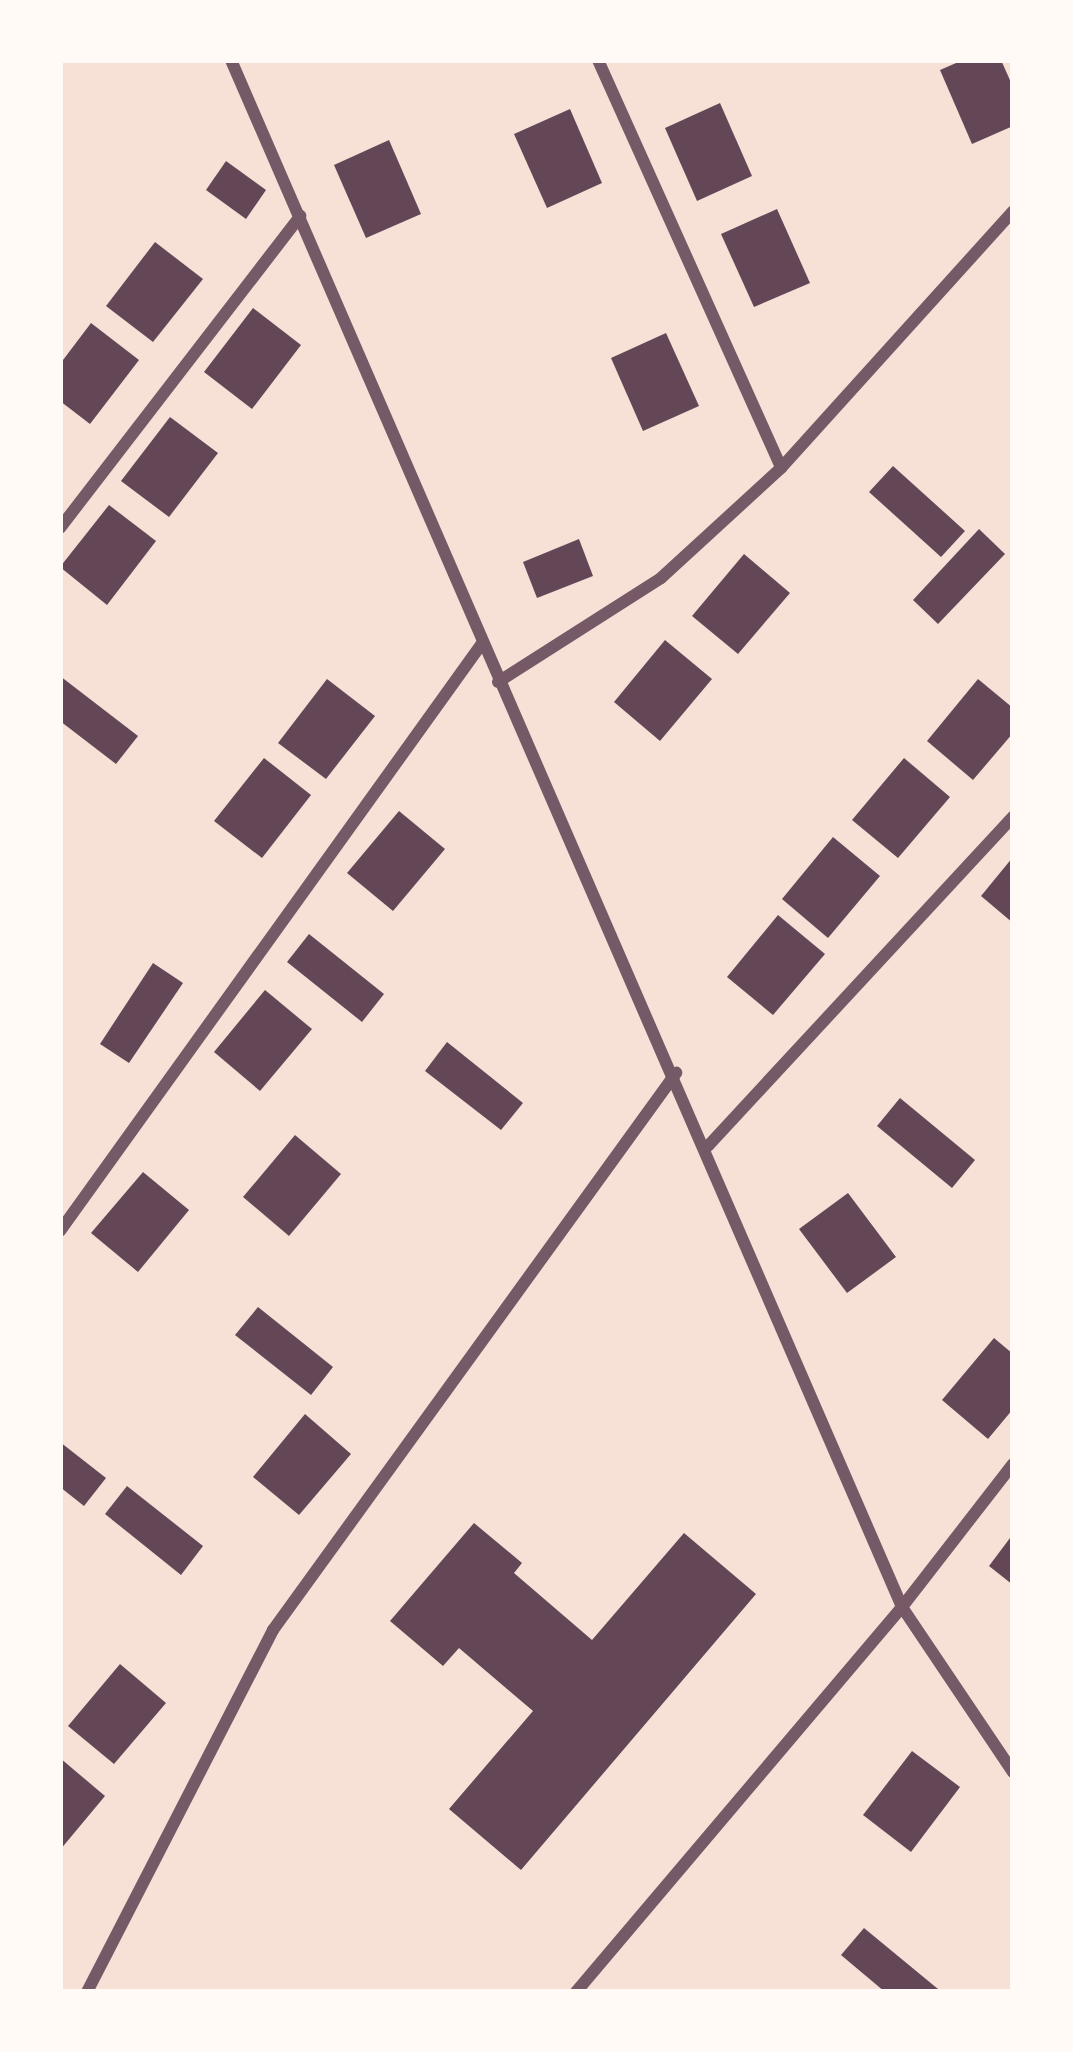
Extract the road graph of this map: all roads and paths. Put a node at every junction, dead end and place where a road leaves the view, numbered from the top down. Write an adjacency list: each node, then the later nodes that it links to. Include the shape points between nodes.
1 (231, 60): 4 (street)
2 (598, 60): 5 (street)
3 (1013, 211): 5 (street)
4 (301, 216): 6 (street); 7 (street)
5 (781, 468): 8 (street, via 661,578)
6 (60, 528)
7 (481, 645): 8 (street); 12 (street)
8 (498, 682): 10 (street)
9 (1013, 817): 11 (street)
10 (676, 1073): 11 (street); 16 (street, via 273,1630)
11 (708, 1146): 14 (street)
12 (60, 1232)
13 (1013, 1464): 14 (street)
14 (902, 1607): 15 (street); 17 (street)
15 (1013, 1772)
16 (86, 1992)
17 (576, 1992)

